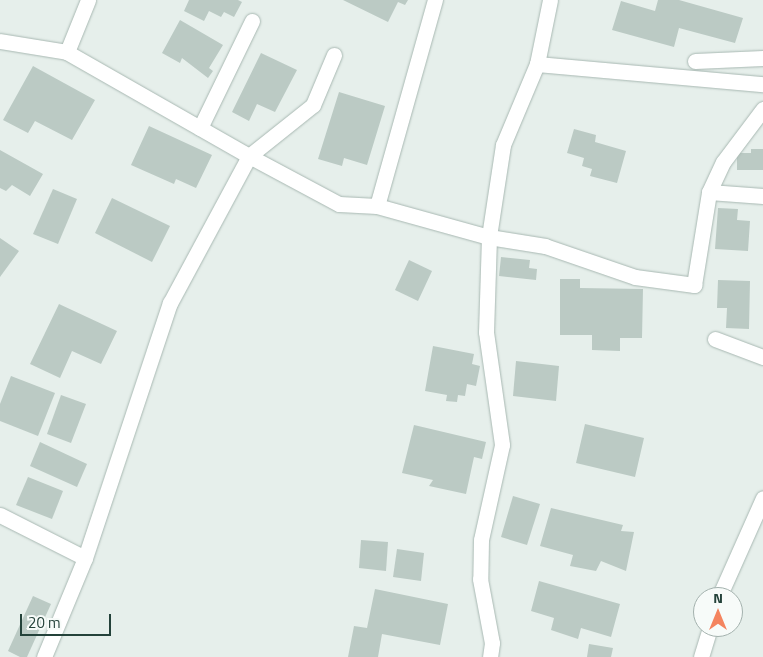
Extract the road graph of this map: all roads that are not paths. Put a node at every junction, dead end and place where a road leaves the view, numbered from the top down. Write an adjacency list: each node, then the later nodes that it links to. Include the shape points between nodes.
1 (88, 0): 6 (street)
2 (435, 0): 17 (street)
3 (550, 0): 10 (street)
4 (252, 21): 13 (street)
5 (0, 41): 6 (street)
6 (67, 52): 13 (street)
7 (334, 55): 14 (street, via 313,105)
8 (763, 58): 9 (street)
9 (695, 61)
10 (537, 64): 11 (street); 18 (street, via 503,145)
11 (763, 84)
12 (763, 109): 15 (street, via 722,162)
13 (200, 128): 14 (street)
14 (249, 156): 17 (street, via 339,204); 23 (street, via 170,302)
15 (709, 192): 16 (street); 18 (street, via 694,285 635,277 545,246)
16 (763, 196)
17 (377, 206): 18 (street)
18 (488, 237): 27 (street, via 486,332 502,446 482,540 480,579 492,643)
19 (715, 339): 20 (street)
20 (763, 357)
21 (763, 498): 24 (street)
22 (0, 515): 23 (street)
23 (85, 558): 26 (street)
24 (723, 587)
25 (707, 637): 28 (street)
26 (44, 657)
27 (490, 657)
28 (700, 657)

